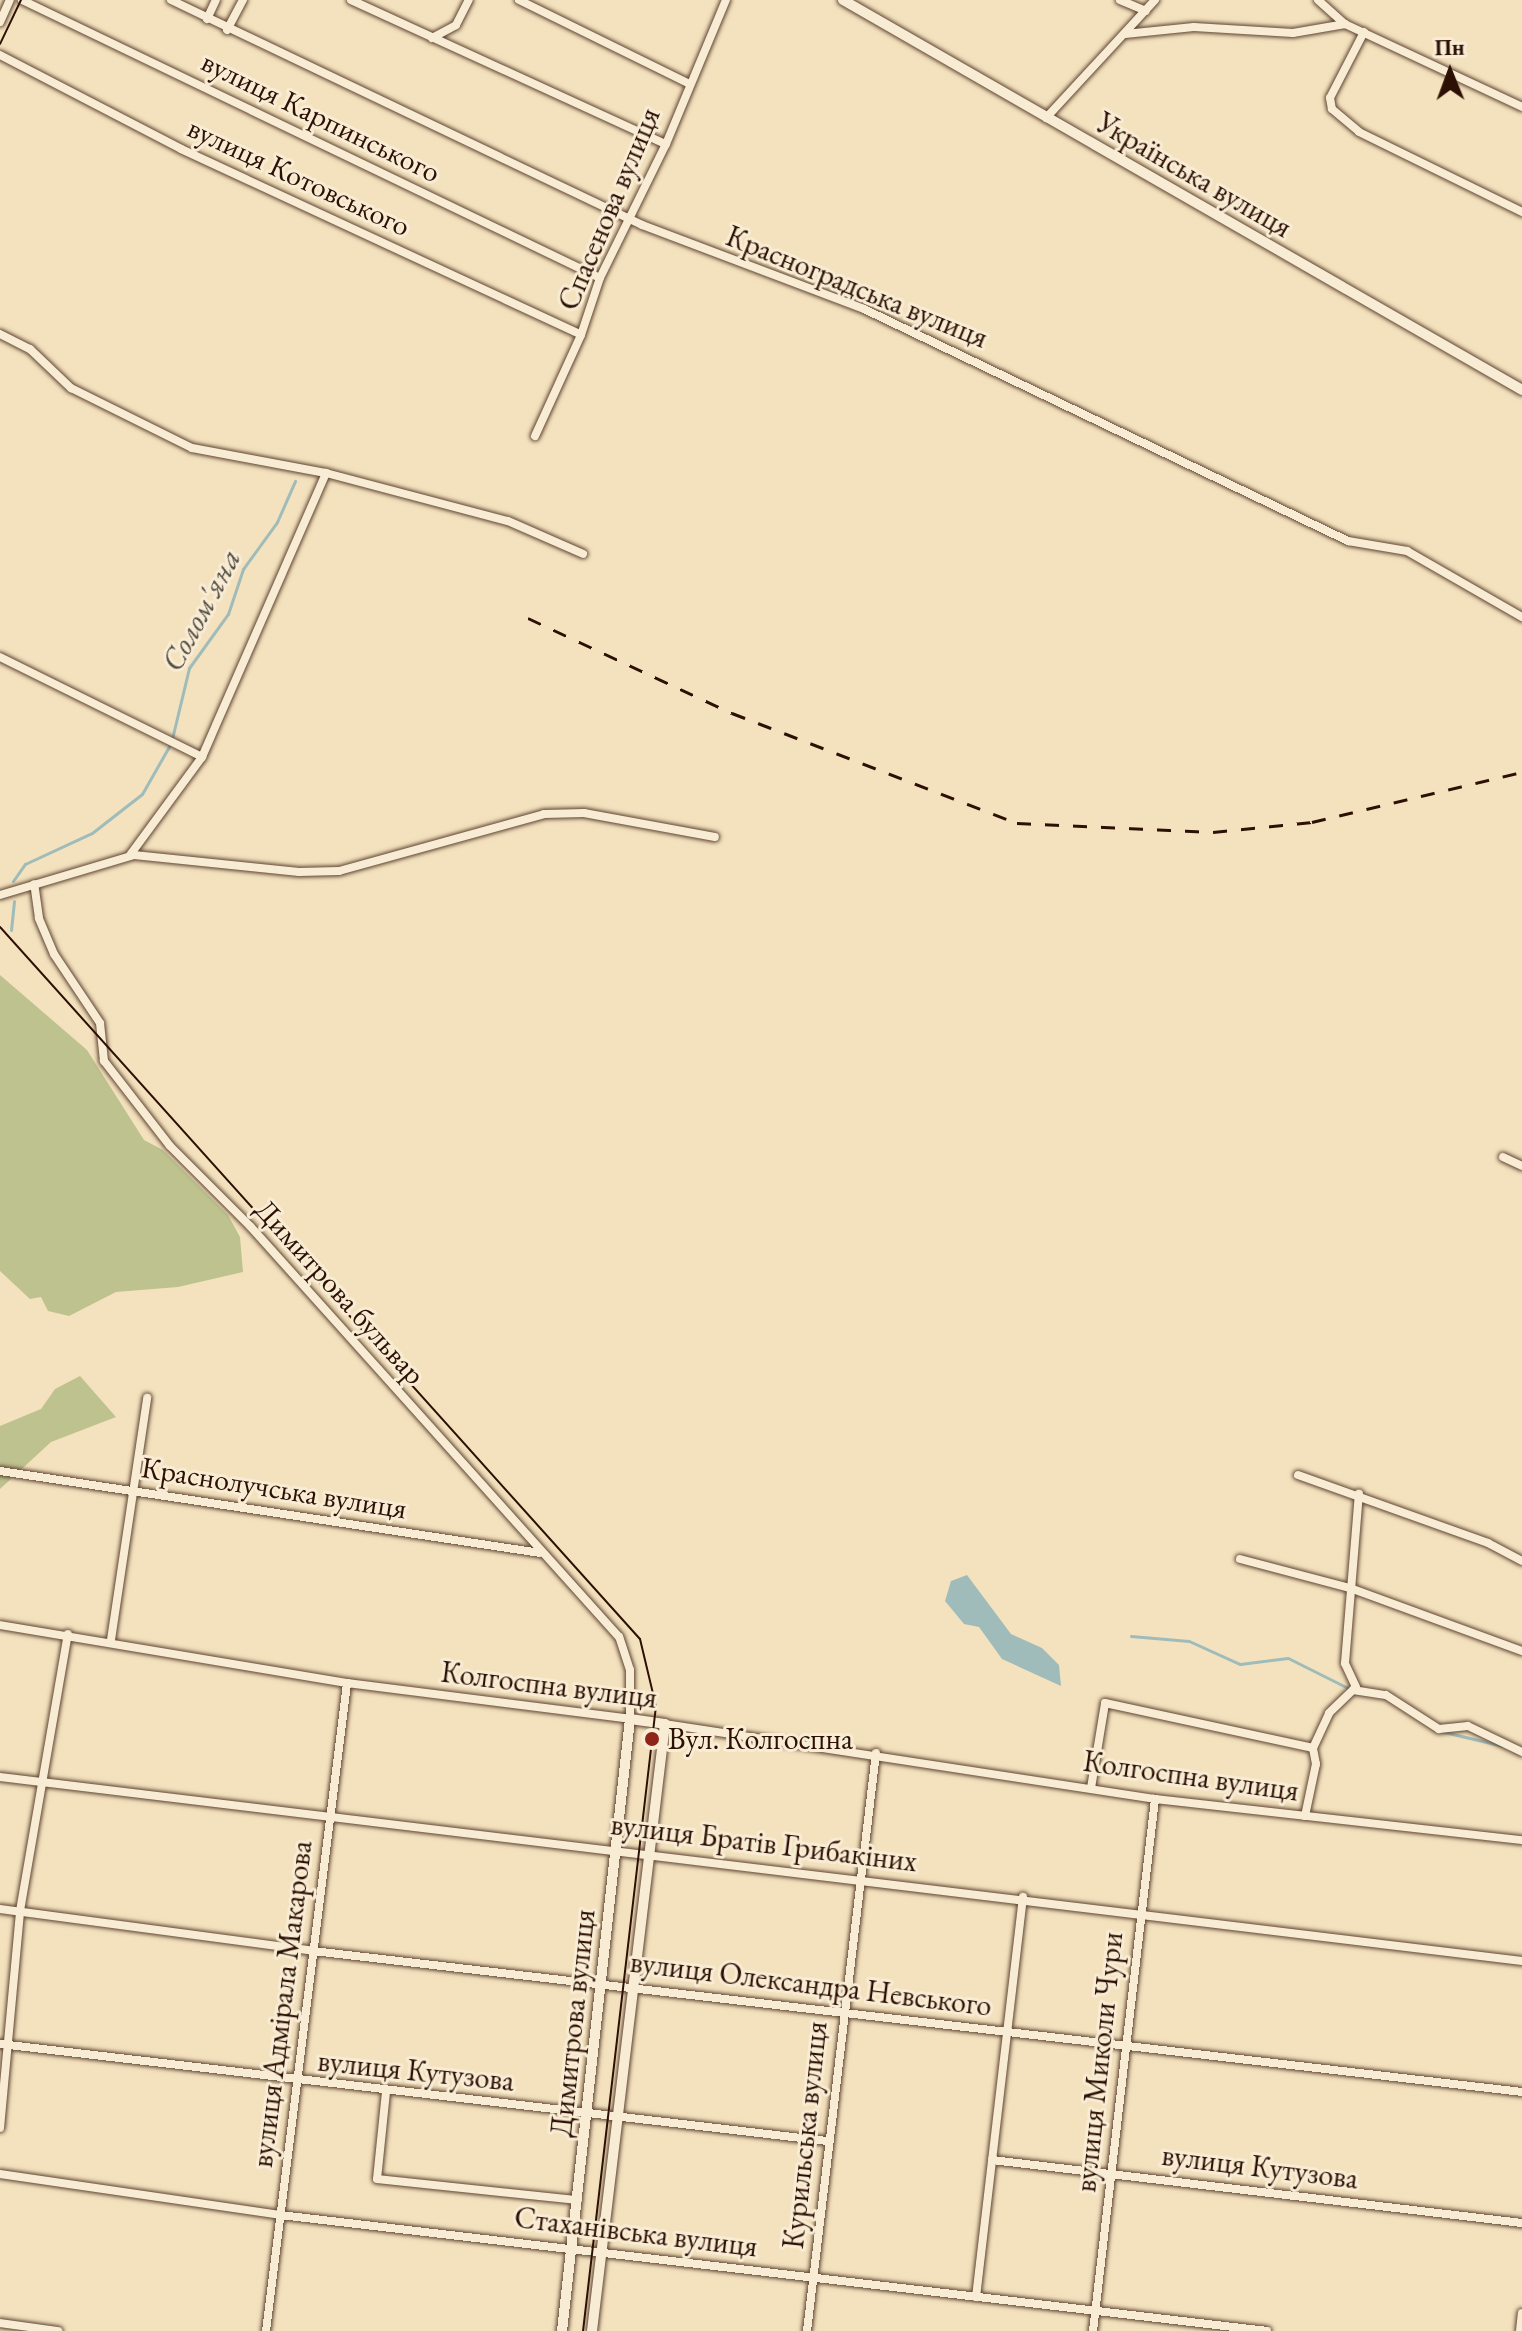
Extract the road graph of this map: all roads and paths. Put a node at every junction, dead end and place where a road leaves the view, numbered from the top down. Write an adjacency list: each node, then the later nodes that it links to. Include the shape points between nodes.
1 (10, 0): 16 (street)
2 (22, 0): 29 (street, вулиця Карпинського)
3 (171, 0): 15 (street, Красноградська вулиця)
4 (216, 0): 15 (street)
5 (243, 0): 18 (street)
6 (351, 0): 21 (street)
7 (469, 0): 21 (street, via 456,25)
8 (519, 0): 23 (street)
9 (726, 0): 23 (street, Спасенова вулиця)
10 (843, 0): 25 (street, Українська вулиця)
11 (1120, 0): 14 (street)
12 (1155, 0): 14 (street)
13 (1318, 0): 17 (street)
14 (1146, 11): 20 (street)
15 (207, 19): 18 (street, Красноградська вулиця)
16 (0, 22)
17 (1345, 24): 19 (street); 20 (street, via 1293,33 1194,27)
18 (227, 30): 28 (street, Красноградська вулиця)
19 (1364, 32): 24 (street); 27 (street, via 1330,98 1332,109 1359,132)
20 (1125, 34): 25 (street)
21 (432, 38): 26 (street)
22 (0, 55): 31 (street, вулиця Котовського, via 181,149)
23 (688, 83): 26 (street, Спасенова вулиця)
24 (1522, 107)
25 (1046, 118): 32 (street, Українська вулиця)
26 (666, 144): 28 (street, Спасенова вулиця)
27 (1522, 212)
28 (628, 218): 29 (street, Спасенова вулиця); 36 (street, Красноградська вулиця, via 864,309 1348,541 1407,551)
29 (600, 278): 31 (street, Спасенова вулиця)
30 (0, 334): 34 (street, via 30,349 82,395 192,448)
31 (581, 335): 33 (street, Спасенова вулиця)
32 (1522, 390)
33 (535, 436)
34 (326, 473): 35 (street, via 508,521); 38 (street)
35 (583, 554)
36 (1522, 617)
37 (0, 657): 38 (street)
38 (202, 757): 40 (street)
39 (715, 837): 40 (street, via 584,813 544,814 339,871)
40 (130, 856): 41 (street)
41 (34, 884): 42 (street); 50 (street, Димитрова бульвар, via 39,918 54,954 100,1023 104,1061 170,1146 250,1226)
42 (0, 895)
43 (1503, 1157): 44 (street)
44 (1522, 1166)
45 (147, 1398): 48 (street)
46 (0, 1471): 48 (street, Краснолучська вулиця)
47 (1298, 1475): 49 (street)
48 (134, 1491): 50 (street, Краснолучська вулиця); 56 (street)
49 (1359, 1494): 52 (street); 53 (street)
50 (541, 1553): 60 (street, Димитрова бульвар, via 619,1637 630,1670)
51 (1240, 1559): 53 (street)
52 (1522, 1561)
53 (1350, 1588): 57 (street); 59 (street, via 1345,1663)
54 (0, 1625): 55 (street, Колгоспна вулиця)
55 (68, 1634): 56 (street, Колгоспна вулиця); 66 (street)
56 (111, 1640): 58 (street, Колгоспна вулиця)
57 (1522, 1651)
58 (347, 1683): 60 (street, Колгоспна вулиця); 70 (street, вулиця Адмірала Макарова)
59 (1353, 1690): 62 (street, via 1329,1713); 63 (street, via 1386,1695 1439,1729 1468,1726)
60 (630, 1719): 61 (street, Колгоспна вулиця); 72 (street, Димитрова вулиця)
61 (665, 1724): 64 (street, Колгоспна вулиця); 73 (street, Димитрова вулиця)
62 (1313, 1748): 67 (street, via 1105,1703); 69 (street, via 1316,1764)
63 (1522, 1752)
64 (876, 1753): 67 (street, Колгоспна вулиця); 74 (street, Курильська вулиця)
65 (0, 1777): 66 (street, вулиця Братів Грибакіних)
66 (39, 1780): 70 (street, вулиця Братів Грибакіних); 77 (street)
67 (1091, 1788): 68 (street, Колгоспна вулиця)
68 (1155, 1799): 69 (street, Колгоспна вулиця); 78 (street, вулиця Миколи Чури)
69 (1305, 1816): 71 (street, Колгоспна вулиця)
70 (329, 1819): 72 (street, вулиця Братів Грибакіних); 79 (street, вулиця Адмірала Макарова)
71 (1522, 1840)
72 (616, 1850): 73 (street, вулиця Братів Грибакіних); 81 (street, Димитрова вулиця)
73 (649, 1854): 74 (street, вулиця Братів Грибакіних); 82 (street, Димитрова вулиця)
74 (860, 1877): 75 (street, вулиця Братів Грибакіних); 83 (street, Курильська вулиця)
75 (1023, 1897): 78 (street, вулиця Братів Грибакіних); 84 (street)
76 (0, 1909): 77 (street, вулиця Олександра Невського)
77 (20, 1911): 79 (street, вулиця Олександра Невського); 85 (street)
78 (1140, 1912): 80 (street, вулиця Братів Грибакіних); 86 (street, вулиця Миколи Чури)
79 (313, 1951): 81 (street, вулиця Олександра Невського); 87 (street, вулиця Адмірала Макарова)
80 (1522, 1961)
81 (603, 1982): 82 (street, вулиця Олександра Невського); 90 (street, Димитрова вулиця)
82 (631, 1986): 83 (street, вулиця Олександра Невського); 91 (street, Димитрова вулиця)
83 (842, 2014): 84 (street, вулиця Олександра Невського); 93 (street, Курильська вулиця)
84 (1007, 2032): 86 (street, вулиця Олександра Невського); 94 (street)
85 (3, 2044): 87 (street, вулиця Кутузова); 92 (street)
86 (1125, 2045): 89 (street, вулиця Олександра Невського); 95 (street, вулиця Миколи Чури)
87 (298, 2083): 88 (street, вулиця Кутузова); 98 (street, вулиця Адмірала Макарова)
88 (386, 2092): 90 (street, вулиця Кутузова); 97 (street, via 377,2179)
89 (1522, 2092)
90 (588, 2114): 91 (street, вулиця Кутузова); 97 (street, Димитрова вулиця)
91 (617, 2117): 93 (street, вулиця Кутузова); 101 (street, Димитрова вулиця)
92 (0, 2128)
93 (827, 2141): 102 (street, Курильська вулиця)
94 (992, 2160): 95 (street, вулиця Кутузова); 103 (street)
95 (1111, 2173): 99 (street, вулиця Кутузова); 104 (street, вулиця Миколи Чури)
96 (0, 2174): 98 (street, Стаханівська вулиця)
97 (578, 2200): 100 (street, Димитрова вулиця)
98 (280, 2215): 100 (street, Стаханівська вулиця); 108 (street, вулиця Адмірала Макарова)
99 (1522, 2223)
100 (572, 2248): 101 (street, Стаханівська вулиця); 109 (street, Димитрова вулиця)
101 (600, 2252): 102 (street, Стаханівська вулиця); 110 (street, Димитрова вулиця)
102 (815, 2278): 103 (street, Стаханівська вулиця); 111 (street, Курильська вулиця)
103 (976, 2297): 104 (street, Стаханівська вулиця)
104 (1096, 2311): 112 (street, вулиця Миколи Чури); 113 (street, Стаханівська вулиця)
105 (1522, 2313): 114 (street)
106 (0, 2323): 107 (street)
107 (58, 2331)
108 (266, 2331)
109 (562, 2331)
110 (592, 2331)
111 (807, 2331)
112 (1093, 2331)
113 (1267, 2331)
114 (1520, 2331)

